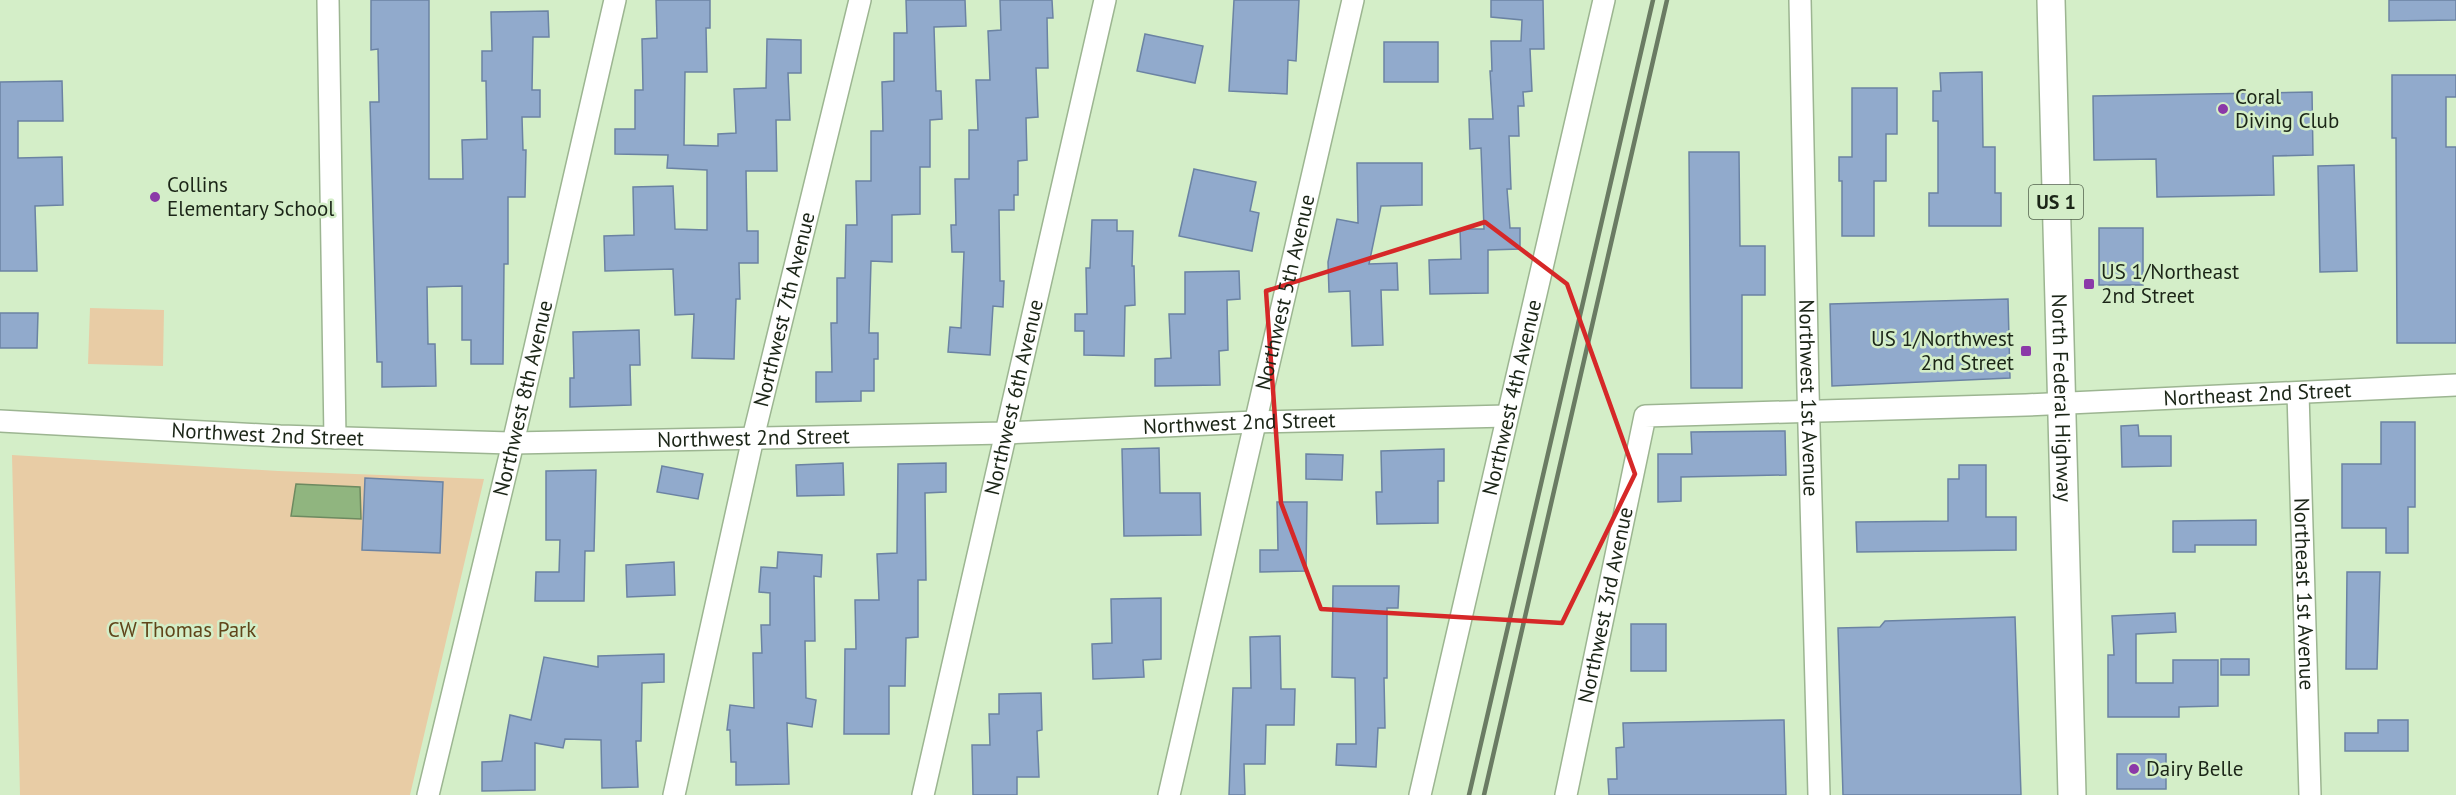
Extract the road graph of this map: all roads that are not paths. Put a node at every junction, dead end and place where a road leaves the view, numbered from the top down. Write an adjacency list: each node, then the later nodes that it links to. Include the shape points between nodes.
1 (328, 0): 17 (street)
2 (615, 0): 19 (street, Northwest 8th Avenue)
3 (860, 0): 18 (street, Northwest 7th Avenue)
4 (1105, 0): 16 (street, Northwest 6th Avenue)
5 (1353, 0): 15 (street, Northwest 5th Avenue)
6 (1604, 0): 13 (street, Northwest 4th Avenue)
7 (1800, 0): 12 (street, Northwest 1st Avenue)
8 (2051, 0): 11 (main road, North Federal Highway / US 1)
9 (2456, 385): 10 (street, Northeast 2nd Street)
10 (2298, 393): 11 (street, Northeast 2nd Street); 28 (street, Northeast 1st Avenue)
11 (2061, 404): 12 (street); 27 (main road, North Federal Highway / US 1)
12 (1808, 412): 25 (street, Northwest 3rd Avenue, via 1645,416); 26 (street, Northwest 1st Avenue)
13 (1507, 416): 15 (street, Northwest 2nd Street); 24 (street, Northwest 4th Avenue)
14 (0, 421): 17 (street, Northwest 2nd Street)
15 (1255, 422): 16 (street, Northwest 2nd Street); 23 (street, Northwest 5th Avenue)
16 (1005, 433): 18 (street, Northwest 2nd Street); 22 (street, Northwest 6th Avenue)
17 (335, 438): 19 (street, Northwest 2nd Street)
18 (753, 438): 19 (street, Northwest 2nd Street); 21 (street, Northwest 7th Avenue)
19 (513, 442): 20 (street, Northwest 8th Avenue)
20 (428, 795)
21 (674, 795)
22 (923, 795)
23 (1169, 795)
24 (1420, 795)
25 (1566, 795)
26 (1819, 795)
27 (2072, 795)
28 (2310, 795)

